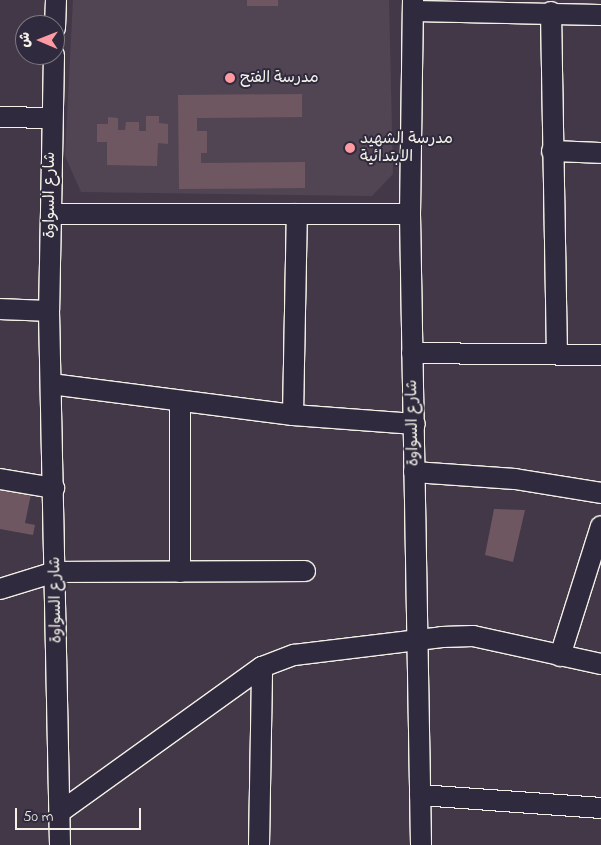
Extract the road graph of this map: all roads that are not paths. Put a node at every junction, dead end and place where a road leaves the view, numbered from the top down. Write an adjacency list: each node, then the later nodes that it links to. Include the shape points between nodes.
1 (56, 0): 4 (street)
2 (413, 6): 3 (street); 13 (street, شارع السواوة)
3 (551, 12): 5 (street); 9 (street)
4 (55, 15)
5 (601, 15)
6 (54, 65): 8 (street, شارع السواوة)
7 (0, 117): 8 (street)
8 (51, 118): 11 (street, شارع السواوة)
9 (552, 151): 10 (street); 17 (street)
10 (601, 153)
11 (51, 214): 12 (street); 15 (street, شارع السواوة)
12 (297, 214): 13 (street); 21 (street)
13 (410, 214): 16 (street, شارع السواوة)
14 (0, 309): 15 (street)
15 (49, 311): 19 (street, شارع السواوة)
16 (412, 353): 17 (street); 22 (street, شارع السواوة)
17 (557, 354): 18 (street)
18 (601, 355)
19 (51, 384): 20 (street); 25 (street, شارع السواوة)
20 (180, 401): 21 (street); 30 (street)
21 (293, 415): 22 (street)
22 (415, 424): 23 (street, شارع السواوة)
23 (414, 472): 26 (street, via 515,479); 32 (street, شارع السواوة)
24 (0, 479): 25 (street)
25 (54, 488): 29 (street, شارع السواوة)
26 (601, 493)
27 (601, 526): 33 (street)
28 (304, 571): 30 (street)
29 (55, 572): 30 (street); 31 (street); 38 (street, شارع السواوة)
30 (180, 572)
31 (0, 588)
32 (417, 640): 33 (street, via 473,636); 35 (street, via 294,654); 36 (street, شارع السواوة)
33 (560, 656): 34 (street)
34 (601, 664)
35 (262, 667): 38 (street); 40 (street)
36 (420, 795): 37 (street); 41 (street, شارع السواوة)
37 (601, 808)
38 (60, 812): 39 (street, شارع السواوة)
39 (60, 845)
40 (259, 845)
41 (421, 845)

